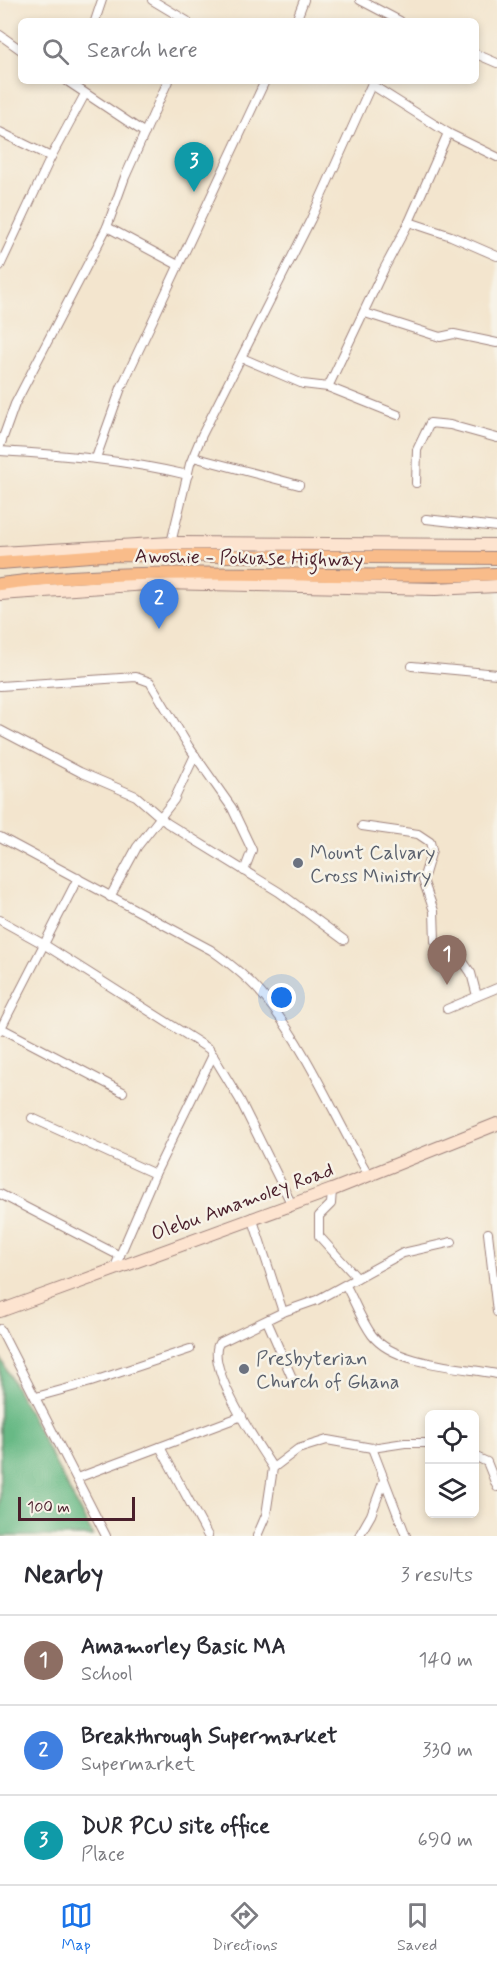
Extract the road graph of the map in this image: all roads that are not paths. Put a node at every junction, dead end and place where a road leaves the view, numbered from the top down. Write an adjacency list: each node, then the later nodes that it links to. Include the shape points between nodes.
1 (102, 0): 5 (street)
2 (152, 0): 6 (street)
3 (304, 0): 7 (street)
4 (360, 0): 8 (street)
5 (96, 18)
6 (182, 18)
7 (297, 18)
8 (394, 18)
9 (0, 35): 10 (street)
10 (18, 48)
11 (479, 55): 12 (street)
12 (497, 63)
13 (71, 84): 18 (street)
14 (167, 84): 20 (street)
15 (264, 84): 27 (street)
16 (373, 84): 31 (street)
17 (374, 84): 21 (street)
18 (85, 94): 20 (street); 23 (street)
19 (0, 132): 23 (street)
20 (145, 133): 25 (street)
21 (448, 133): 22 (street); 24 (street)
22 (497, 157)
23 (51, 158): 28 (street)
24 (409, 222): 26 (street); 29 (street)
25 (106, 227): 27 (street); 35 (street, via 15,404)
26 (497, 256)
27 (178, 265): 38 (street, via 121,388)
28 (0, 266)
29 (365, 314): 30 (street, via 440,337 454,334); 32 (street)
30 (497, 343)
31 (242, 358): 32 (street, via 303,384); 37 (street)
32 (328, 387): 33 (street)
33 (398, 416)
34 (497, 438): 40 (street, via 430,423 417,450)
35 (0, 447)
36 (0, 451): 38 (street)
37 (193, 457): 39 (street); 41 (street)
38 (96, 458): 39 (street)
39 (188, 475): 44 (street)
40 (416, 483)
41 (299, 484)
42 (426, 519): 43 (street)
43 (497, 527)
44 (171, 543): 45 (street); 46 (street)
45 (497, 545)
46 (0, 553)
47 (343, 558): 48 (main road, Awoshie - Pokuase Highway); 49 (main road, Awoshie - Pokuase Highway, via 103,555); 51 (main road)
48 (497, 558)
49 (0, 563)
50 (497, 574): 51 (main road, Awoshie - Pokuase Highway)
51 (344, 576): 52 (main road, Awoshie - Pokuase Highway, via 141,574)
52 (0, 584)
53 (497, 586): 54 (street, via 435,589 162,583)
54 (0, 594)
55 (412, 666): 56 (street)
56 (497, 674)
57 (0, 686): 59 (street, via 136,677 150,682)
58 (0, 730): 60 (street, via 136,796)
59 (195, 755): 60 (street, via 174,800); 63 (street, via 232,808 250,843 252,856)
60 (161, 816): 63 (street); 65 (street, via 137,847)
61 (363, 826): 70 (street, via 418,834 430,842 432,850 423,880 434,911 435,941 442,954 464,963)
62 (0, 837): 64 (street)
63 (244, 871): 67 (street)
64 (78, 878): 65 (street); 68 (street)
65 (110, 897): 78 (street, via 211,950 258,989 291,1035)
66 (0, 920): 68 (street)
67 (344, 940)
68 (45, 945): 72 (street); 73 (street, via 201,1042)
69 (497, 988): 70 (street)
70 (477, 996): 71 (street)
71 (447, 1009)
72 (0, 1029): 74 (street)
73 (213, 1055): 77 (street); 81 (street)
74 (123, 1092)
75 (32, 1118): 77 (street)
76 (497, 1124): 78 (street, Olebu Amamoley Road)
77 (155, 1174): 85 (street)
78 (368, 1174): 79 (street, Olebu Amamoley Road)
79 (332, 1190): 81 (street, Olebu Amamoley Road); 87 (street, via 331,1204 319,1216 320,1236)
80 (0, 1194): 85 (street)
81 (291, 1203): 82 (street, Olebu Amamoley Road)
82 (252, 1217): 86 (street, Olebu Amamoley Road); 90 (street)
83 (488, 1233): 91 (street)
84 (452, 1242): 87 (street, via 403,1253)
85 (120, 1256): 86 (street)
86 (114, 1269): 89 (street, Olebu Amamoley Road)
87 (357, 1278): 88 (street)
88 (346, 1286): 90 (street); 95 (street, via 372,1335 387,1349 417,1360)
89 (0, 1311)
90 (283, 1312): 92 (street)
91 (497, 1312)
92 (267, 1321): 96 (street); 98 (street, via 222,1340 215,1353 219,1371)
93 (0, 1329): 97 (street)
94 (190, 1349): 97 (street)
95 (497, 1374)
96 (293, 1380)
97 (36, 1397): 106 (street)
98 (242, 1416): 100 (street); 105 (street)
99 (425, 1443): 101 (street)
100 (160, 1447): 106 (street); 110 (street)
101 (372, 1448): 105 (street, via 327,1440 312,1443); 107 (street)
102 (479, 1458): 103 (street)
103 (487, 1462): 104 (street); 108 (street)
104 (497, 1463)
105 (273, 1468): 111 (street, via 266,1515)
106 (77, 1478): 109 (street)
107 (384, 1480): 112 (street); 113 (street)
108 (497, 1487)
109 (106, 1536)
110 (208, 1536)
111 (257, 1536)
112 (360, 1536)
113 (406, 1536)

